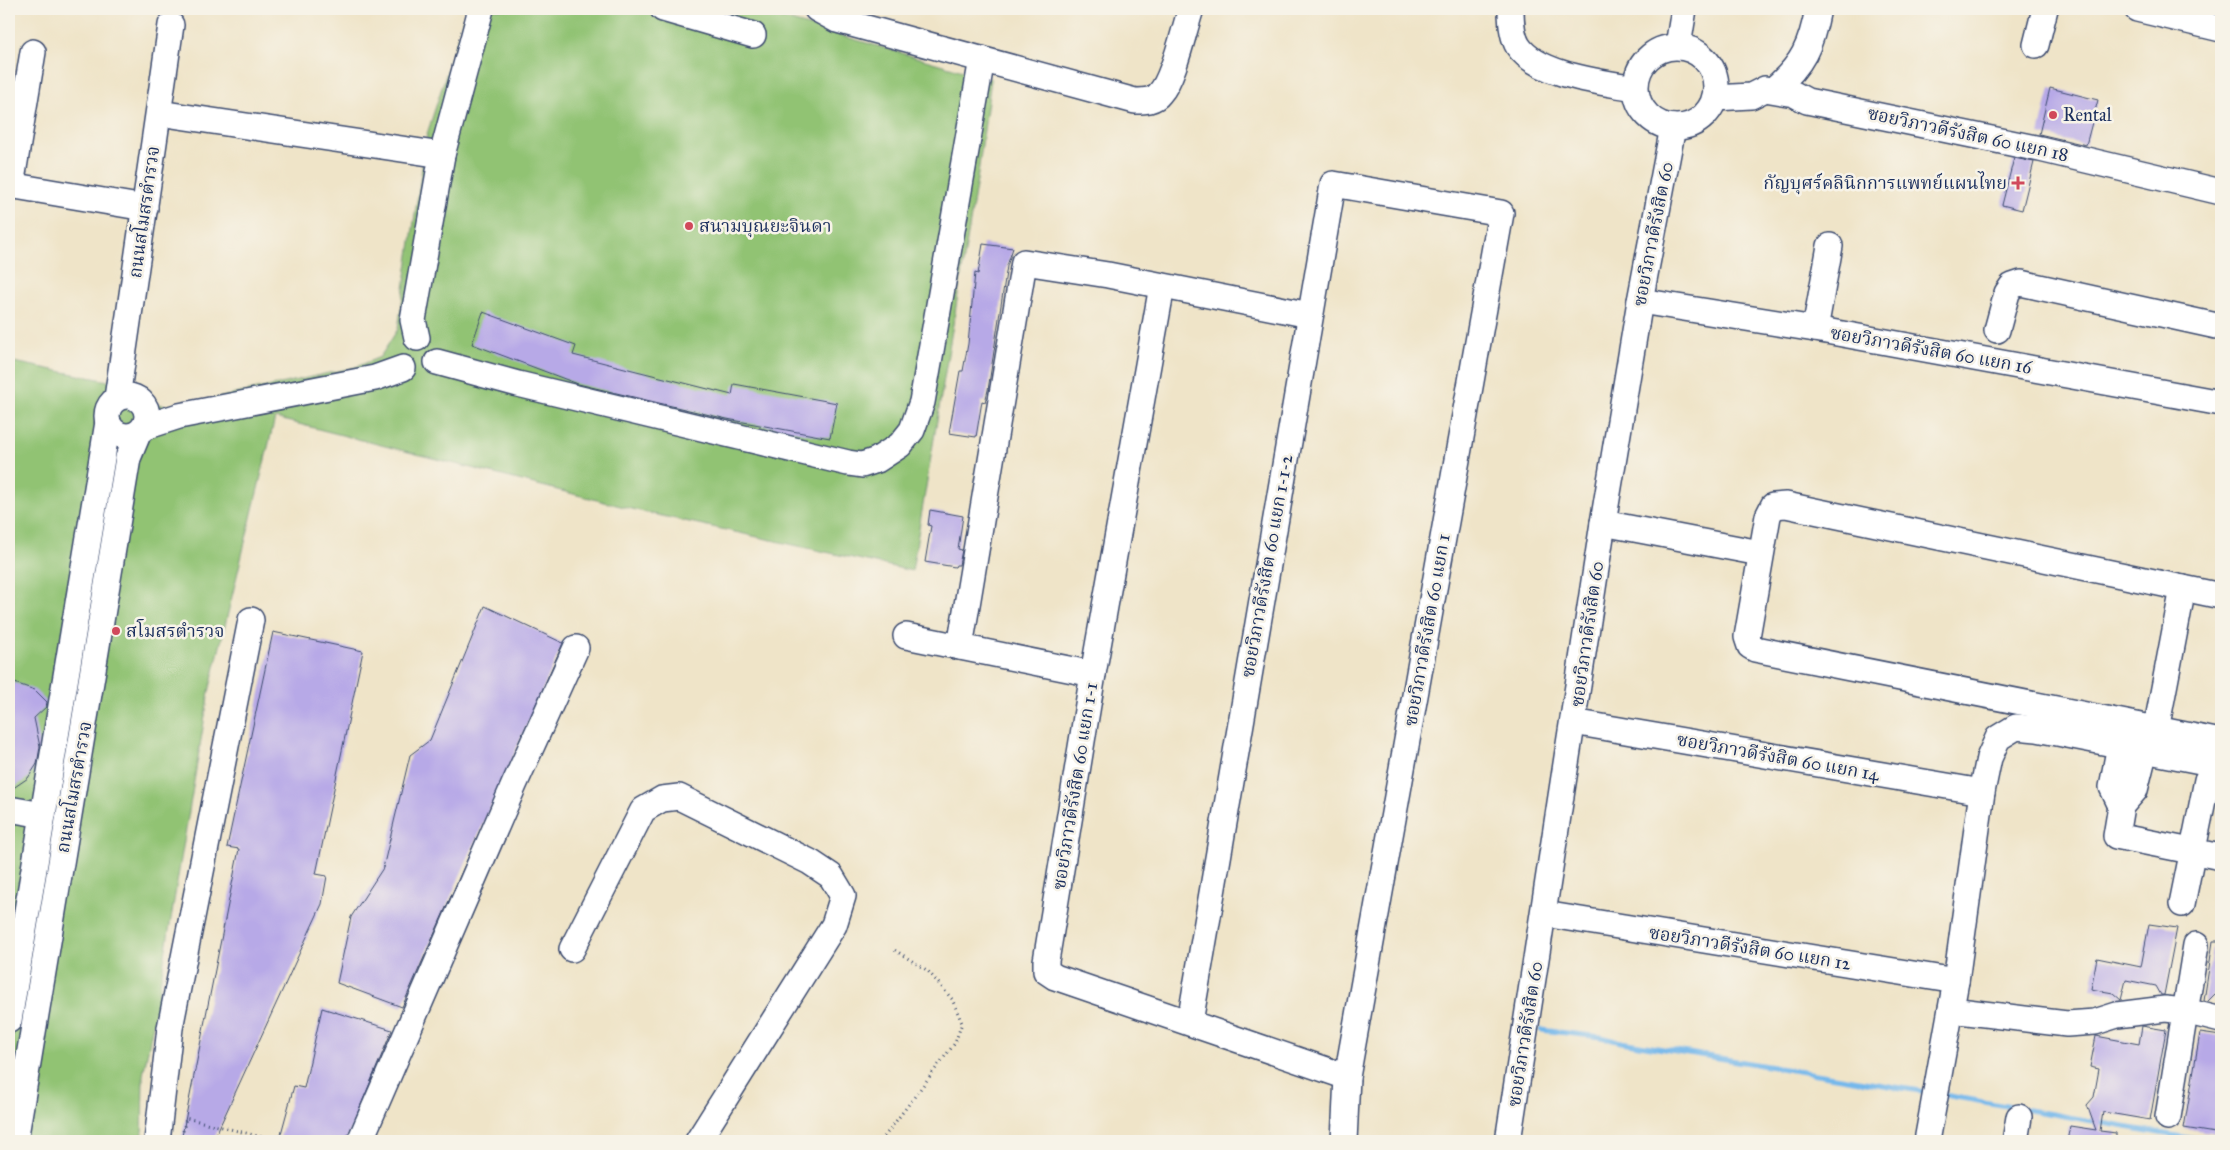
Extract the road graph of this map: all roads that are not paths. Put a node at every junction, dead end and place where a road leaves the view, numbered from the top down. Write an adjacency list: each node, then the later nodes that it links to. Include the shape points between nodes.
1 (481, 9): 22 (street)
2 (663, 9): 12 (street)
3 (817, 9): 16 (street, via 837,20)
4 (1191, 9): 16 (street, via 1168,80 1160,94 1148,101 1135,101)
5 (1511, 9): 17 (street, via 1511,23 1518,46 1534,62 1570,75)
6 (1684, 9): 14 (street)
7 (1818, 9): 18 (street, via 1813,36 1794,72)
8 (2045, 9): 13 (street)
9 (2137, 9): 11 (street)
10 (171, 25): 20 (street, ถนนสโมสรตำรวจ)
11 (2221, 29)
12 (753, 36)
13 (2036, 45)
14 (1678, 46): 17 (street, via 1665,47 1653,53 1643,63); 19 (street, via 1695,51 1709,63 1717,86)
15 (33, 52): 23 (street)
16 (982, 59): 35 (street, via 922,402 912,430 900,445 877,460 862,465 848,463)
17 (1635, 88): 21 (street, via 1637,100 1651,119)
18 (1774, 89): 19 (street, via 1765,89 1751,96); 24 (street, ซอยวิภาวดีรังสิต 60 แยก 18, via 1807,101 2040,149)
19 (1715, 98): 21 (street, via 1699,120 1687,126)
20 (159, 112): 22 (street); 26 (street, ถนนสโมสรตำรวจ)
21 (1673, 127): 29 (street, ซอยวิภาวดีรังสิต 60)
22 (442, 155): 34 (street, via 414,320)
23 (10, 186): 26 (street)
24 (2221, 192)
25 (1407, 197): 30 (street, ซอยวิภาวดีรังสิต 60 แยก 1-1-2, via 1334,184); 72 (street, ซอยวิภาวดีรังสิต 60 แยก 1, via 1500,213)
26 (145, 208): 37 (street, ถนนสโมสรตำรวจ)
27 (1830, 246): 32 (street)
28 (1162, 286): 30 (street); 47 (street, via 1024,262); 49 (street, ซอยวิภาวดีรังสิต 60 แยก 1-1)
29 (1640, 301): 32 (street, ซอยวิภาวดีรังสิต 60 แยก 16); 41 (street, ซอยวิภาวดีรังสิต 60)
30 (1310, 315): 71 (street, ซอยวิภาวดีรังสิต 60 แยก 1-1-2)
31 (2221, 327): 33 (street, via 2021,283 2012,286 2007,293)
32 (1815, 329): 38 (street, ซอยวิภาวดีรังสิต 60 แยก 16)
33 (1998, 330)
34 (417, 338): 35 (street, via 433,345); 36 (street, via 405,343 402,349)
35 (437, 362): 36 (street, via 430,372 419,376)
36 (403, 368): 40 (street, via 375,378)
37 (117, 398): 39 (street, ถนนสโมสรตำรวจ, via 108,409); 40 (street, via 137,398)
38 (2221, 402)
39 (108, 422): 40 (street, via 122,436); 58 (street, ถนนสโมสรตำรวจ)
40 (142, 422): 75 (street, ถนนสโมสรตำรวจ, via 128,458)
41 (1603, 522): 42 (street); 50 (street, ซอยวิภาวดีรังสิต 60)
42 (1760, 553): 43 (street, via 1773,506 1786,505); 51 (street, via 1747,637 1755,649)
43 (2182, 588): 44 (street); 51 (street)
44 (2221, 596)
45 (251, 620): 76 (street, via 170,1028)
46 (906, 636): 47 (street)
47 (960, 647): 49 (street)
48 (576, 648): 77 (street)
49 (1093, 674): 71 (street, ซอยวิภาวดีรังสิต 60 แยก 1-1, via 1046,971 1055,977)
50 (1574, 722): 55 (street, ซอยวิภาวดีรังสิต 60 แยก 14); 62 (street, ซอยวิภาวดีรังสิต 60)
51 (2151, 740): 52 (street); 53 (street); 54 (street); 56 (street, via 2135,790)
52 (2221, 742)
53 (2120, 745): 55 (street, via 2016,727 1998,738 1988,758); 56 (street, via 2112,787)
54 (2214, 773): 59 (street)
55 (1982, 792): 66 (street)
56 (2120, 806): 59 (street, via 2116,836)
57 (9, 809): 58 (street)
58 (43, 815): 64 (street, ถนนสโมสรตำรวจ)
59 (2192, 851): 60 (street); 61 (street)
60 (2221, 857)
61 (2182, 904)
62 (1544, 914): 66 (street, ซอยวิภาวดีรังสิต 60 แยก 12); 80 (street, ซอยวิภาวดีรังสิต 60)
63 (2196, 944): 68 (street)
64 (15, 949): 69 (street, ถนนสโมสรตำรวจ)
65 (572, 949): 78 (street, via 643,810 662,799 679,796 810,862 831,876 843,896 834,925)
66 (1956, 981): 67 (street)
67 (1951, 1010): 68 (street, via 2067,1024 2095,1022 2147,1011); 81 (street)
68 (2185, 1011): 70 (street); 74 (street)
69 (9, 1020)
70 (2221, 1020)
71 (1190, 1022): 72 (street, ซอยวิภาวดีรังสิต 60 แยก 1-1)
72 (1347, 1077): 79 (street, ซอยวิภาวดีรังสิต 60 แยก 1)
73 (2019, 1117): 82 (street)
74 (2168, 1117)
75 (15, 1141)
76 (158, 1141)
77 (360, 1141)
78 (698, 1141)
79 (1344, 1141)
80 (1509, 1141)
81 (1927, 1141)
82 (2015, 1141)

